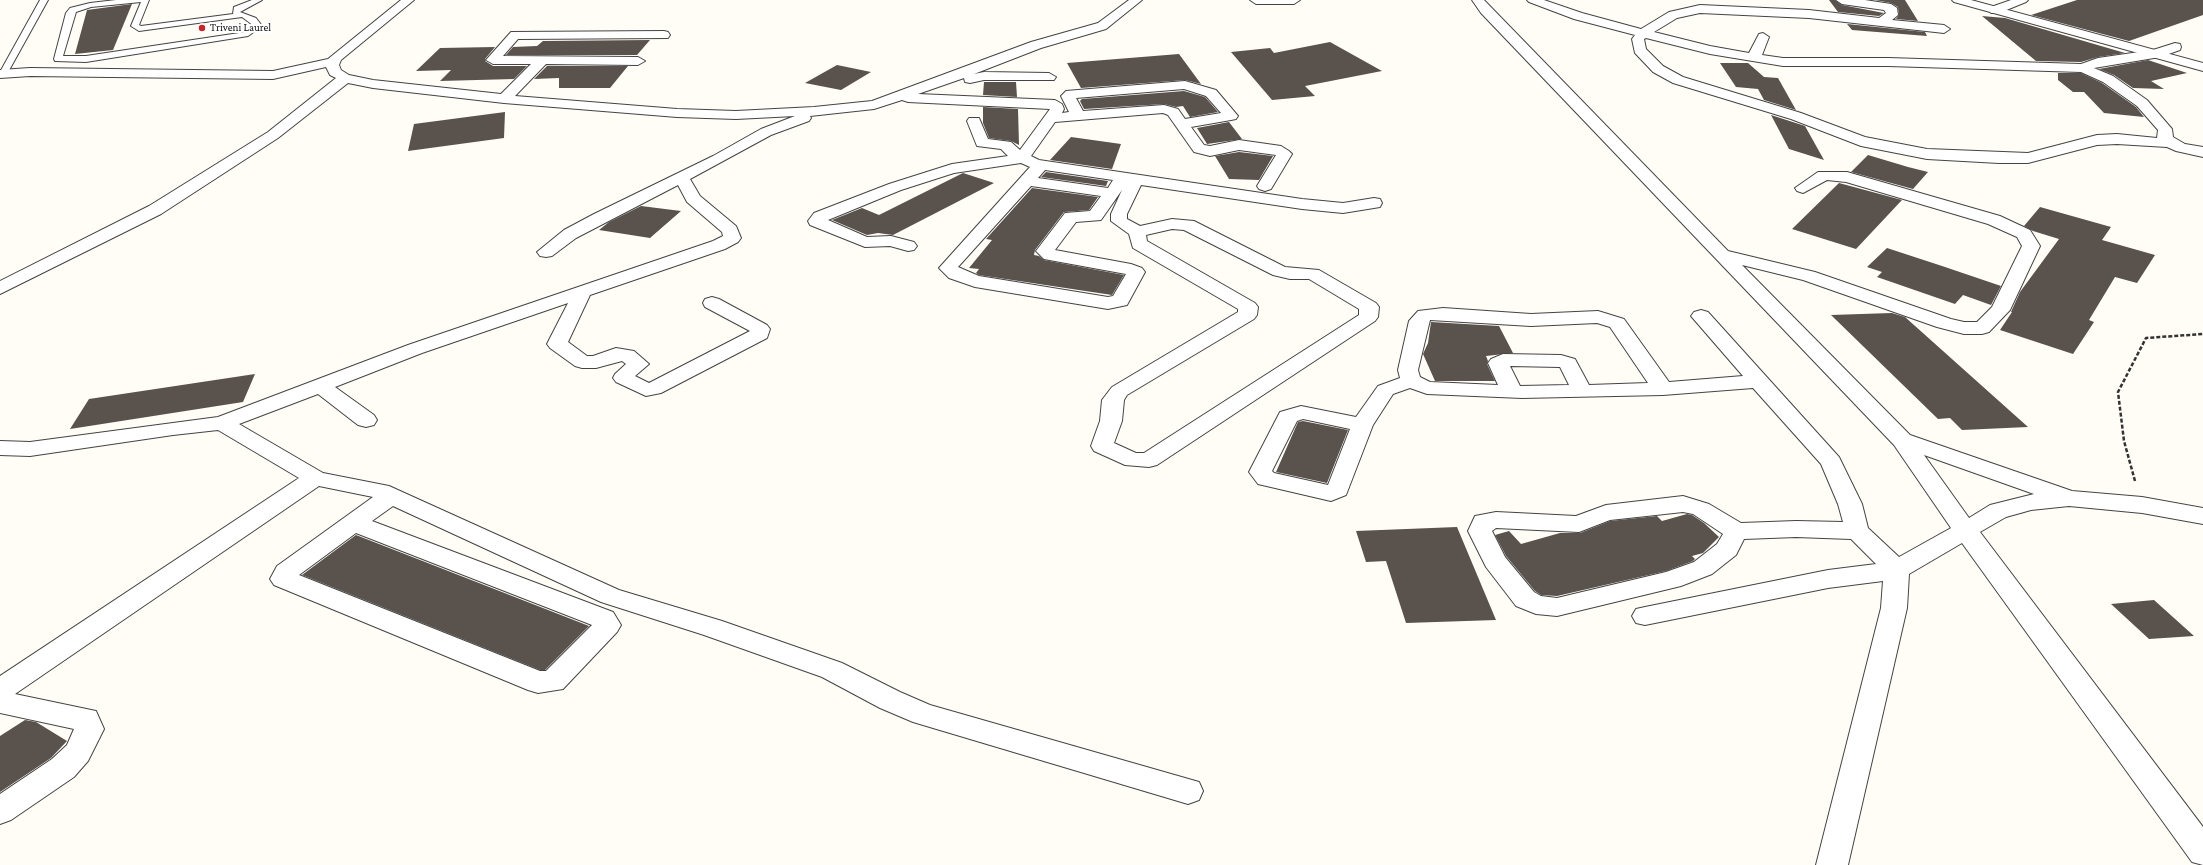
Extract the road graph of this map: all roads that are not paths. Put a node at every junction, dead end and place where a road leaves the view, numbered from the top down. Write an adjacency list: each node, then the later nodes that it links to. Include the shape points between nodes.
1 (44, 0): 32 (lane)
2 (138, 0): 16 (lane, via 90,5 72,10 58,59 86,58 248,34 258,26)
3 (145, 0): 16 (lane, via 134,26 138,29)
4 (258, 0): 16 (lane, via 237,10 236,13)
5 (408, 0): 29 (street, via 363,34)
6 (1136, 0): 35 (street, via 1102,26 1036,45)
7 (1256, 0): 8 (street)
8 (1294, 0)
9 (1478, 0): 59 (street)
10 (1533, 0): 20 (street, via 1578,16)
11 (1814, 0): 17 (street)
12 (1842, 0): 18 (street, via 1887,7 1893,11 1892,15 1884,18)
13 (1958, 0): 15 (street)
14 (2017, 2): 15 (street); 23 (street)
15 (1996, 5): 24 (street)
16 (243, 15)
17 (1819, 15): 18 (street); 20 (street, via 1692,10 1673,15)
18 (1884, 21): 19 (street)
19 (1944, 29)
20 (1643, 33): 26 (street, via 1710,50); 43 (street, via 1638,39 1640,50 1658,69 1678,80 1796,116 1861,141 1927,154 1999,158 2028,158 2097,140)
21 (664, 35): 27 (street, via 515,35 493,60)
22 (1763, 37): 26 (street, via 1755,54)
23 (2175, 47): 24 (street); 25 (street)
24 (2155, 54): 30 (street); 31 (street, via 2098,62)
25 (2203, 55)
26 (1756, 58): 31 (street, via 1783,62)
27 (543, 60): 28 (street); 37 (street)
28 (638, 61)
29 (333, 62): 32 (street, via 273,75 30,72); 34 (street, via 335,72)
30 (2203, 67)
31 (2083, 68): 43 (street, via 2108,79 2142,103 2165,129 2165,138)
32 (1, 74)
33 (1049, 77): 35 (street, via 984,76)
34 (345, 78): 37 (street, via 373,84); 60 (street, via 273,135 155,210)
35 (967, 82): 36 (street)
36 (899, 97): 38 (street, via 874,105); 40 (street, via 1055,104 1056,109)
37 (504, 99): 38 (street, via 677,113 736,115)
38 (828, 110): 49 (street, via 766,132)
39 (1078, 115): 40 (street); 42 (street, via 1164,109 1173,112); 42 (street, via 1068,96 1071,94 1185,85 1211,93 1231,116)
40 (1050, 118): 44 (street)
41 (974, 121): 44 (street, via 982,143)
42 (1182, 124): 52 (street, via 1199,148 1210,151 1239,145 1282,151 1284,154)
43 (2170, 143): 45 (street)
44 (1016, 149): 46 (street); 47 (street)
45 (2203, 152)
46 (1041, 165): 50 (street); 51 (street)
47 (967, 167): 48 (street); 57 (street, via 952,169 895,187 820,217 816,221 865,242 891,241)
48 (994, 176)
49 (681, 177): 58 (street, via 570,234); 61 (street, via 693,199 730,230 732,238 719,245)
50 (1130, 178): 54 (street); 55 (street, via 1302,204 1343,208); 56 (street, via 1119,221)
51 (1027, 181): 54 (street); 54 (street, via 948,268 955,274 975,281 1108,303 1120,301 1136,272 1050,255 1045,251 1071,217 1095,216)
52 (1265, 186)
53 (1803, 188): 59 (street, via 1824,175 1847,177 1994,220 2024,234 2030,246 2000,310 1982,328 1964,328 1944,323 1810,276)
54 (1112, 193)
55 (1374, 203)
56 (1137, 232): 56 (street, via 1139,244 1248,307 1247,315 1119,391 1113,400 1111,421 1102,446 1133,460 1149,460 1368,318 1369,307 1312,274 1279,271 1188,225 1172,224)
57 (908, 246)
58 (546, 252)
59 (1720, 254): 73 (street)
60 (0, 288)
61 (582, 293): 62 (street, via 557,344 582,362 596,362 616,354 627,355 639,364 623,378 646,390 654,389 760,334 760,329); 66 (street, via 415,349)
62 (712, 303)
63 (1701, 316): 65 (street)
64 (1411, 381): 67 (street, via 1408,370 1419,321 1425,315 1531,320 1598,317 1617,323); 69 (street, via 1427,388); 72 (street, via 1385,390)
65 (1759, 381): 67 (street); 82 (street, via 1831,462 1850,504)
66 (321, 386): 70 (street); 71 (street)
67 (1663, 388): 68 (street)
68 (1582, 390): 69 (street); 69 (street, via 1568,363 1503,360 1498,362)
69 (1512, 391)
70 (366, 420)
71 (222, 423): 74 (street, via 30,449); 75 (street)
72 (1362, 425): 72 (street, via 1338,490 1331,493 1266,479 1260,472 1288,417 1302,412)
73 (1902, 440): 77 (street); 80 (street)
74 (0, 448)
75 (315, 478): 76 (street, via 380,491); 85 (street, via 236,534)
76 (390, 496): 79 (street); 87 (street, via 610,596 713,628 832,670 923,714)
77 (2069, 498): 78 (street, via 2142,505); 80 (street, via 2030,502 1998,511)
78 (2203, 516)
79 (354, 523): 79 (street, via 286,572 283,579 538,682 553,681 608,625 604,619)
80 (1964, 529): 83 (street); 89 (street)
81 (1736, 531): 81 (street, via 1701,509 1683,504 1606,513 1579,524 1496,520 1484,522 1480,530 1495,561 1525,599 1536,605 1557,607 1672,580 1703,568 1727,549); 82 (street)
82 (1857, 531): 83 (street)
83 (1896, 570): 84 (street, via 1828,579); 90 (street, via 1894,608)
84 (1645, 616)
85 (0, 690)
86 (0, 702): 88 (street, via 86,719 89,729 78,753 63,768)
87 (1188, 791)
88 (0, 812)
89 (2203, 852)
90 (1832, 865)

